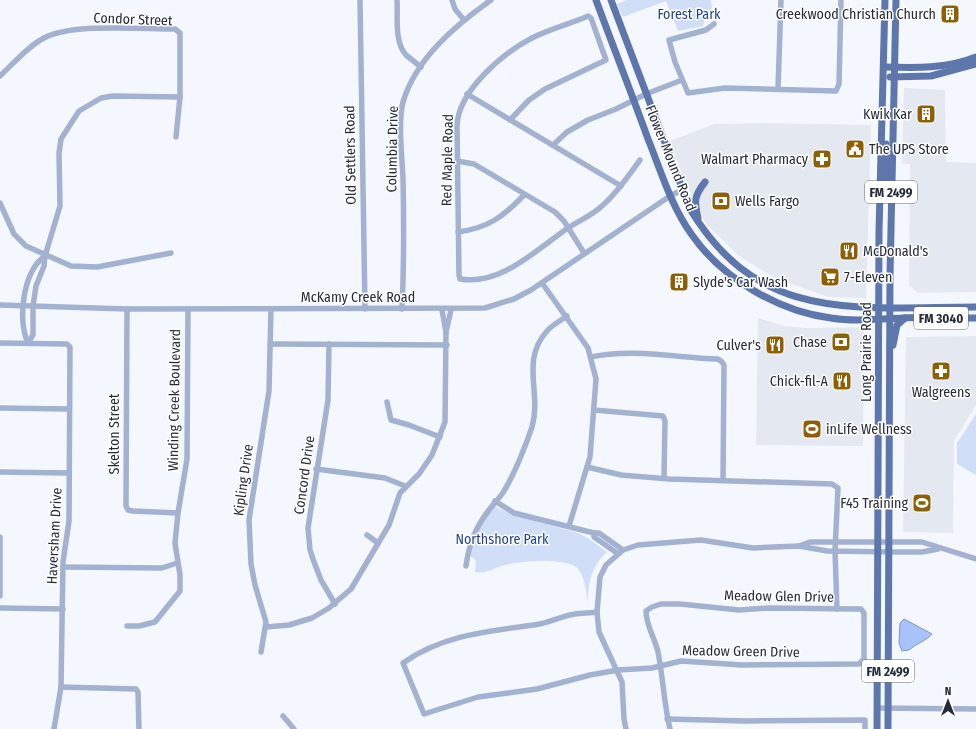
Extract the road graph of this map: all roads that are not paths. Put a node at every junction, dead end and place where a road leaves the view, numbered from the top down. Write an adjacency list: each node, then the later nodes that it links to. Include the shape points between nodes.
1 (360, 0): 60 (street, Old Settlers Road)
2 (397, 0): 15 (street, via 401,47)
3 (452, 0): 11 (street, via 455,9)
4 (491, 0): 11 (street, Columbia Drive)
5 (596, 0): 26 (main road, Flower Mound Road)
6 (611, 0): 24 (main road, Flower Mound Road)
7 (780, 0): 22 (street)
8 (841, 0): 22 (street, via 838,89)
9 (885, 0): 16 (main road, Long Prairie Road / FM 2499)
10 (896, 0): 17 (main road, Long Prairie Road / FM 2499)
11 (464, 20): 15 (street, Columbia Drive)
12 (714, 24): 21 (street, via 706,30 669,40)
13 (976, 57): 17 (main road, via 933,68)
14 (976, 64): 20 (main road, via 930,76)
15 (421, 67): 61 (street, Columbia Drive, via 407,94 402,112 405,247)
16 (884, 67): 17 (main road); 19 (main road, Long Prairie Road / FM 2499)
17 (894, 68): 20 (main road, Long Prairie Road / FM 2499)
18 (0, 76): 25 (street, Condor Street, via 32,45 45,37 72,30 175,29 180,33)
19 (884, 77): 20 (main road); 28 (main road, Long Prairie Road / FM 2499)
20 (894, 77): 34 (main road, Long Prairie Road / FM 2499)
21 (682, 80): 22 (street, via 688,93 715,89); 24 (street)
22 (778, 89)
23 (467, 94): 27 (street); 27 (street, Red Maple Road, via 502,60 530,39 588,16 593,20 606,60 545,89 529,100); 32 (street, Red Maple Road, via 457,119)
24 (646, 94): 26 (street); 37 (main road, Flower Mound Road)
25 (180, 97): 29 (street, Condor Street); 47 (street, via 113,96 101,98 79,111 61,139 60,206)
26 (634, 100): 30 (street, via 576,126); 39 (main road, Flower Mound Road)
27 (510, 120): 30 (street)
28 (882, 132): 33 (main road, Long Prairie Road / FM 2499); 34 (main road, via 886,137 887,166)
29 (176, 137)
30 (553, 145): 36 (street)
31 (640, 160): 36 (street)
32 (457, 161): 38 (street, via 474,164); 44 (street, Red Maple Road)
33 (881, 167): 41 (main road, via 886,174 887,209); 56 (main road, Long Prairie Road / FM 2499)
34 (891, 172): 41 (main road, Long Prairie Road / FM 2499)
35 (705, 182): 42 (main road, via 698,190 694,202)
36 (621, 186): 43 (street, via 604,205)
37 (682, 190): 39 (street, McKamy Creek Road); 42 (main road, Flower Mound Road)
38 (524, 195): 43 (street, via 555,212); 44 (street, via 506,213 485,227)
39 (670, 196): 46 (street, McKamy Creek Road); 49 (main road, Flower Mound Road, via 692,235 710,256)
40 (0, 203): 47 (street, via 14,234 26,246)
41 (891, 221): 54 (main road, Long Prairie Road / FM 2499)
42 (699, 224): 48 (main road, Flower Mound Road)
43 (568, 228): 44 (street, Red Maple Road, via 503,271 474,279 460,279 458,275); 46 (street)
44 (458, 232)
45 (171, 253): 47 (street, via 97,267 71,266)
46 (584, 253): 50 (street, McKamy Creek Road)
47 (45, 256): 52 (street, via 36,262 25,287); 53 (street)
48 (736, 265): 49 (main road); 56 (main road, Flower Mound Road, via 791,296 836,306)
49 (731, 274): 67 (main road, Flower Mound Road, via 757,292 803,313 849,320)
50 (542, 283): 63 (street, McKamy Creek Road, via 500,304 485,308); 64 (street)
51 (0, 305): 52 (street, McKamy Creek Road)
52 (24, 305): 53 (street, McKamy Creek Road); 71 (street, via 24,334)
53 (33, 306): 57 (street, McKamy Creek Road); 71 (street, via 33,335)
54 (890, 307): 55 (main road, Flower Mound Road / FM 3040); 56 (main road, Flower Mound Road / FM 3040); 68 (main road, Long Prairie Road / FM 2499)
55 (976, 307)
56 (879, 308): 67 (main road, Long Prairie Road / FM 2499)
57 (127, 309): 58 (street, McKamy Creek Road); 94 (street, Skelton Street, via 126,506 128,510 133,511)
58 (188, 309): 59 (street, McKamy Creek Road); 94 (street, Winding Creek Boulevard, via 187,459)
59 (271, 309): 60 (street, McKamy Creek Road); 72 (street, Kipling Drive)
60 (365, 309): 61 (street, McKamy Creek Road)
61 (402, 309): 62 (street, McKamy Creek Road)
62 (442, 310): 63 (street, McKamy Creek Road); 69 (street)
63 (451, 310): 69 (street)
64 (567, 316): 76 (street); 93 (street, via 547,331 535,351 531,370 535,398 532,426 512,478)
65 (906, 318): 66 (main road, Flower Mound Road / FM 3040); 68 (main road, Flower Mound Road / FM 3040); 75 (main road, via 896,325)
66 (976, 318)
67 (879, 319): 68 (main road, Flower Mound Road / FM 3040); 81 (main road, Long Prairie Road / FM 2499)
68 (890, 319): 75 (main road, Long Prairie Road / FM 2499)
69 (446, 332): 74 (street)
70 (0, 343): 71 (street)
71 (28, 344): 79 (street, Haversham Drive, via 69,344)
72 (270, 344): 73 (street); 119 (street, Kipling Drive, via 269,391 249,520 251,564)
73 (329, 344): 74 (street); 87 (street, Concord Drive, via 328,400)
74 (447, 345): 83 (street, via 444,422)
75 (890, 356): 82 (main road, Long Prairie Road / FM 2499)
76 (591, 357): 80 (street, via 596,379); 91 (street, via 616,354 721,361 724,365)
77 (387, 402): 83 (street, via 391,420 409,424)
78 (0, 408): 79 (street)
79 (69, 409): 89 (street, Haversham Drive)
80 (594, 410): 86 (street, via 593,436); 90 (street, via 663,416)
81 (878, 413): 82 (main road, via 883,429); 84 (main road, Long Prairie Road / FM 2499)
82 (889, 436): 85 (main road, Long Prairie Road / FM 2499)
83 (440, 437): 92 (street, via 419,474)
84 (878, 437): 85 (main road, via 882,440); 99 (main road, Long Prairie Road / FM 2499)
85 (889, 464): 100 (main road, Long Prairie Road / FM 2499)
86 (587, 467): 90 (street, via 621,475); 95 (street)
87 (316, 469): 92 (street, via 385,478); 113 (street, Concord Drive, via 308,528 310,550 321,580)
88 (0, 472): 89 (street)
89 (69, 473): 111 (street, Haversham Drive, via 69,521)
90 (664, 478): 91 (street)
91 (723, 480): 98 (street, via 832,484 838,488)
92 (405, 486): 101 (street, via 397,499 389,525)
93 (496, 501): 95 (street, via 514,513); 110 (street, via 473,535)
94 (178, 513): 109 (street, Winding Creek Boulevard, via 175,543)
95 (569, 526): 104 (street, via 599,533)
96 (367, 535): 101 (street)
97 (0, 537): 112 (street)
98 (835, 542): 99 (street); 102 (street, via 810,542); 105 (street)
99 (878, 542): 100 (street); 106 (main road, Long Prairie Road / FM 2499)
100 (888, 542): 103 (street, via 922,542); 107 (main road, Long Prairie Road / FM 2499)
101 (378, 543): 113 (street, via 351,589)
102 (798, 546): 104 (street, via 753,548 701,540 629,546); 105 (street, via 811,550)
103 (938, 549): 107 (street, via 922,552); 108 (street)
104 (620, 551): 117 (street, via 606,564 600,577)
105 (835, 551): 106 (street); 115 (street)
106 (878, 551): 107 (street); 125 (main road, Long Prairie Road / FM 2499)
107 (888, 551): 126 (main road, Long Prairie Road / FM 2499)
108 (976, 559)
109 (177, 563): 111 (street, via 162,568); 118 (street, Winding Creek Boulevard, via 180,591 167,610 155,622)
110 (466, 566)
111 (63, 567): 116 (street, Haversham Drive)
112 (0, 596)
113 (335, 604): 119 (street, via 299,623)
114 (0, 608): 116 (street)
115 (836, 609): 121 (street, Meadow Glen Drive, via 857,609 864,613); 122 (street, Meadow Glen Drive, via 739,610 680,604 652,606 646,611)
116 (63, 610): 124 (street, Haversham Drive)
117 (597, 612): 123 (street, via 599,632); 123 (street, Meadow Green Drive, via 473,634 423,650 403,663 424,714 478,697 537,689)
118 (128, 626)
119 (266, 627): 120 (street, Kipling Drive)
120 (261, 652)
121 (863, 662): 122 (street, Meadow Green Drive, via 742,665 681,661)
122 (660, 666): 123 (street, Meadow Green Drive); 129 (street)
123 (618, 670): 133 (street, via 622,682)
124 (62, 687): 130 (street, Haversham Drive); 131 (street, via 136,688)
125 (877, 708): 126 (street); 136 (main road, Long Prairie Road / FM 2499)
126 (888, 708): 127 (street); 137 (main road, Long Prairie Road / FM 2499)
127 (976, 709)
128 (283, 716): 132 (street)
129 (667, 719): 134 (street); 135 (street, via 865,720)
130 (54, 729)
131 (139, 729)
132 (294, 729)
133 (626, 729)
134 (670, 729)
135 (865, 729)
136 (877, 729)
137 (888, 729)

